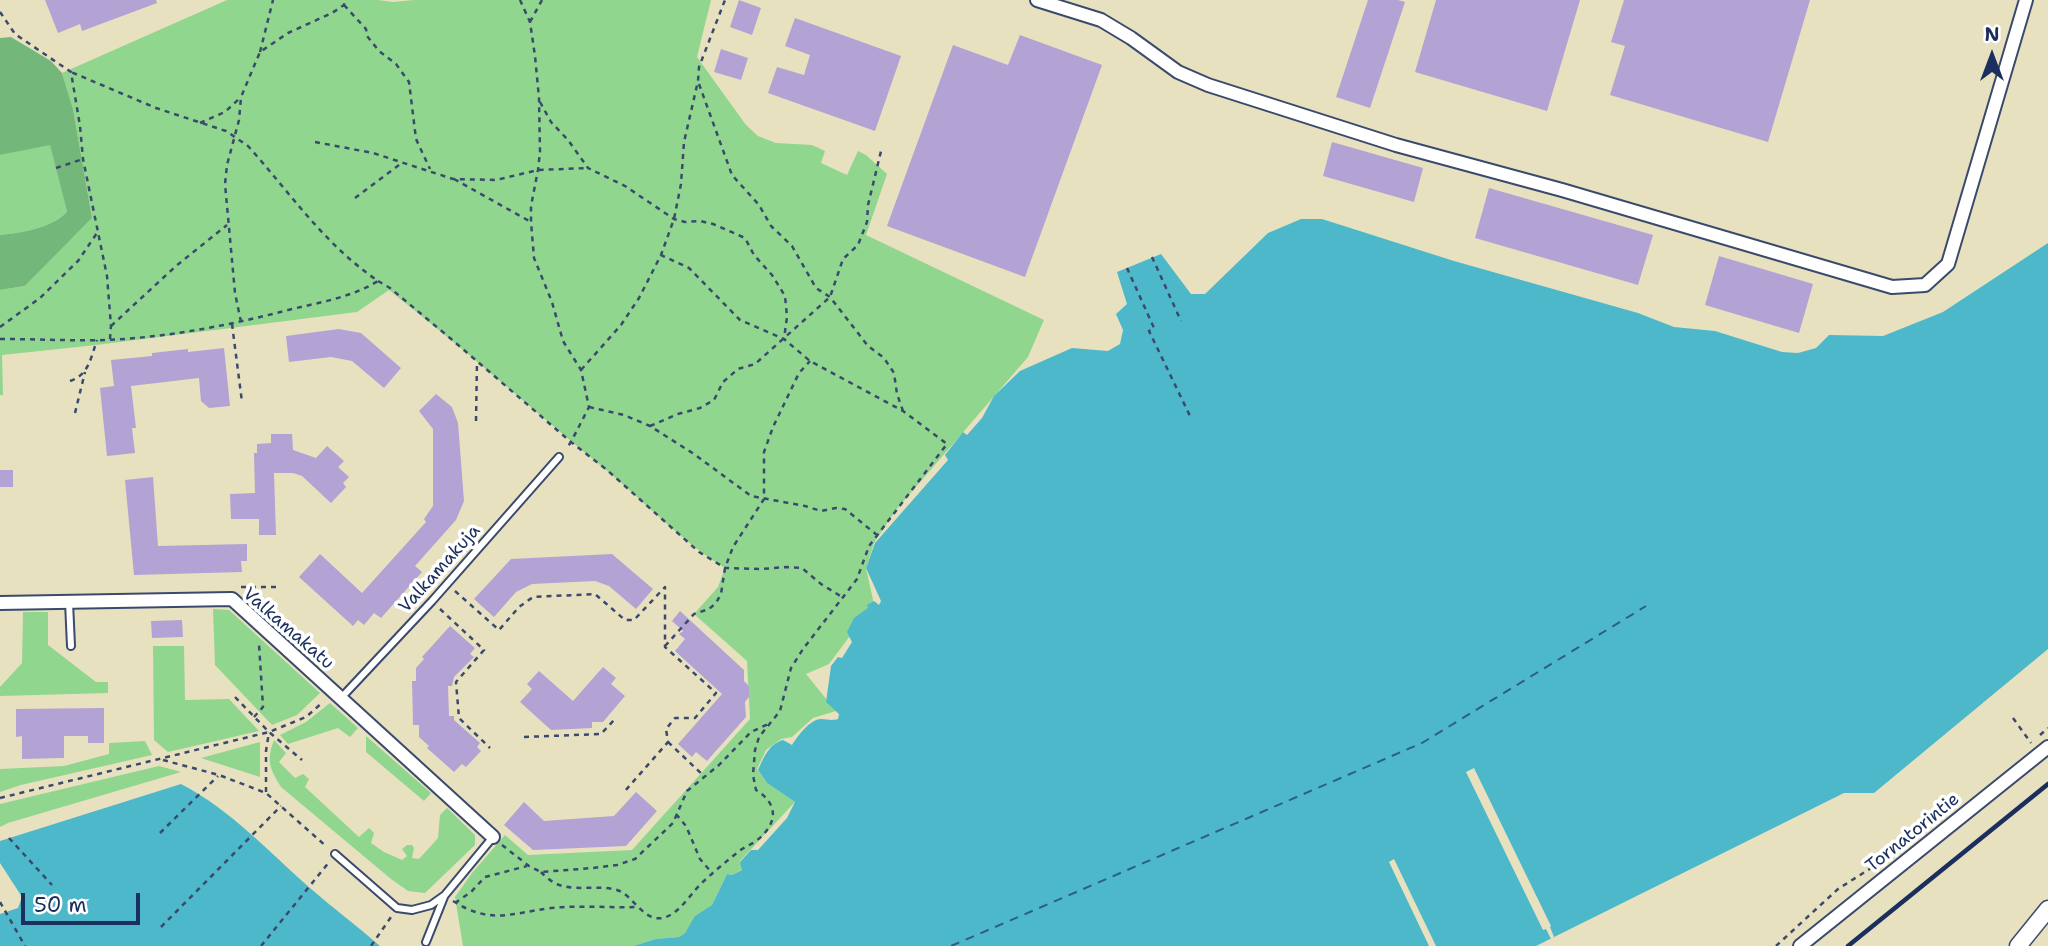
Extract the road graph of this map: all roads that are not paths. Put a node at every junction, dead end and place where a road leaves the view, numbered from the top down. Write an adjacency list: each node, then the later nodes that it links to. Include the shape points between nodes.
1 (1037, 0): 2 (street, via 1101,20 1178,72 1208,85 1396,145 1892,287 1925,285 1948,264)
2 (2026, 0)
3 (559, 457): 7 (lane, Valkamakuja, via 448,584)
4 (69, 602): 5 (street, Valkamakatu); 6 (lane); 7 (street, Valkamakatu, via 232,599)
5 (0, 603)
6 (71, 646)
7 (338, 695): 9 (street, Valkamakatu)
8 (2048, 747): 14 (street, Tornatorintie)
9 (493, 837): 11 (lane)
10 (335, 854): 11 (lane, via 397,908 431,905)
11 (445, 895): 13 (lane)
12 (2048, 909): 15 (street)
13 (426, 942)
14 (1800, 946)
15 (2018, 946)

